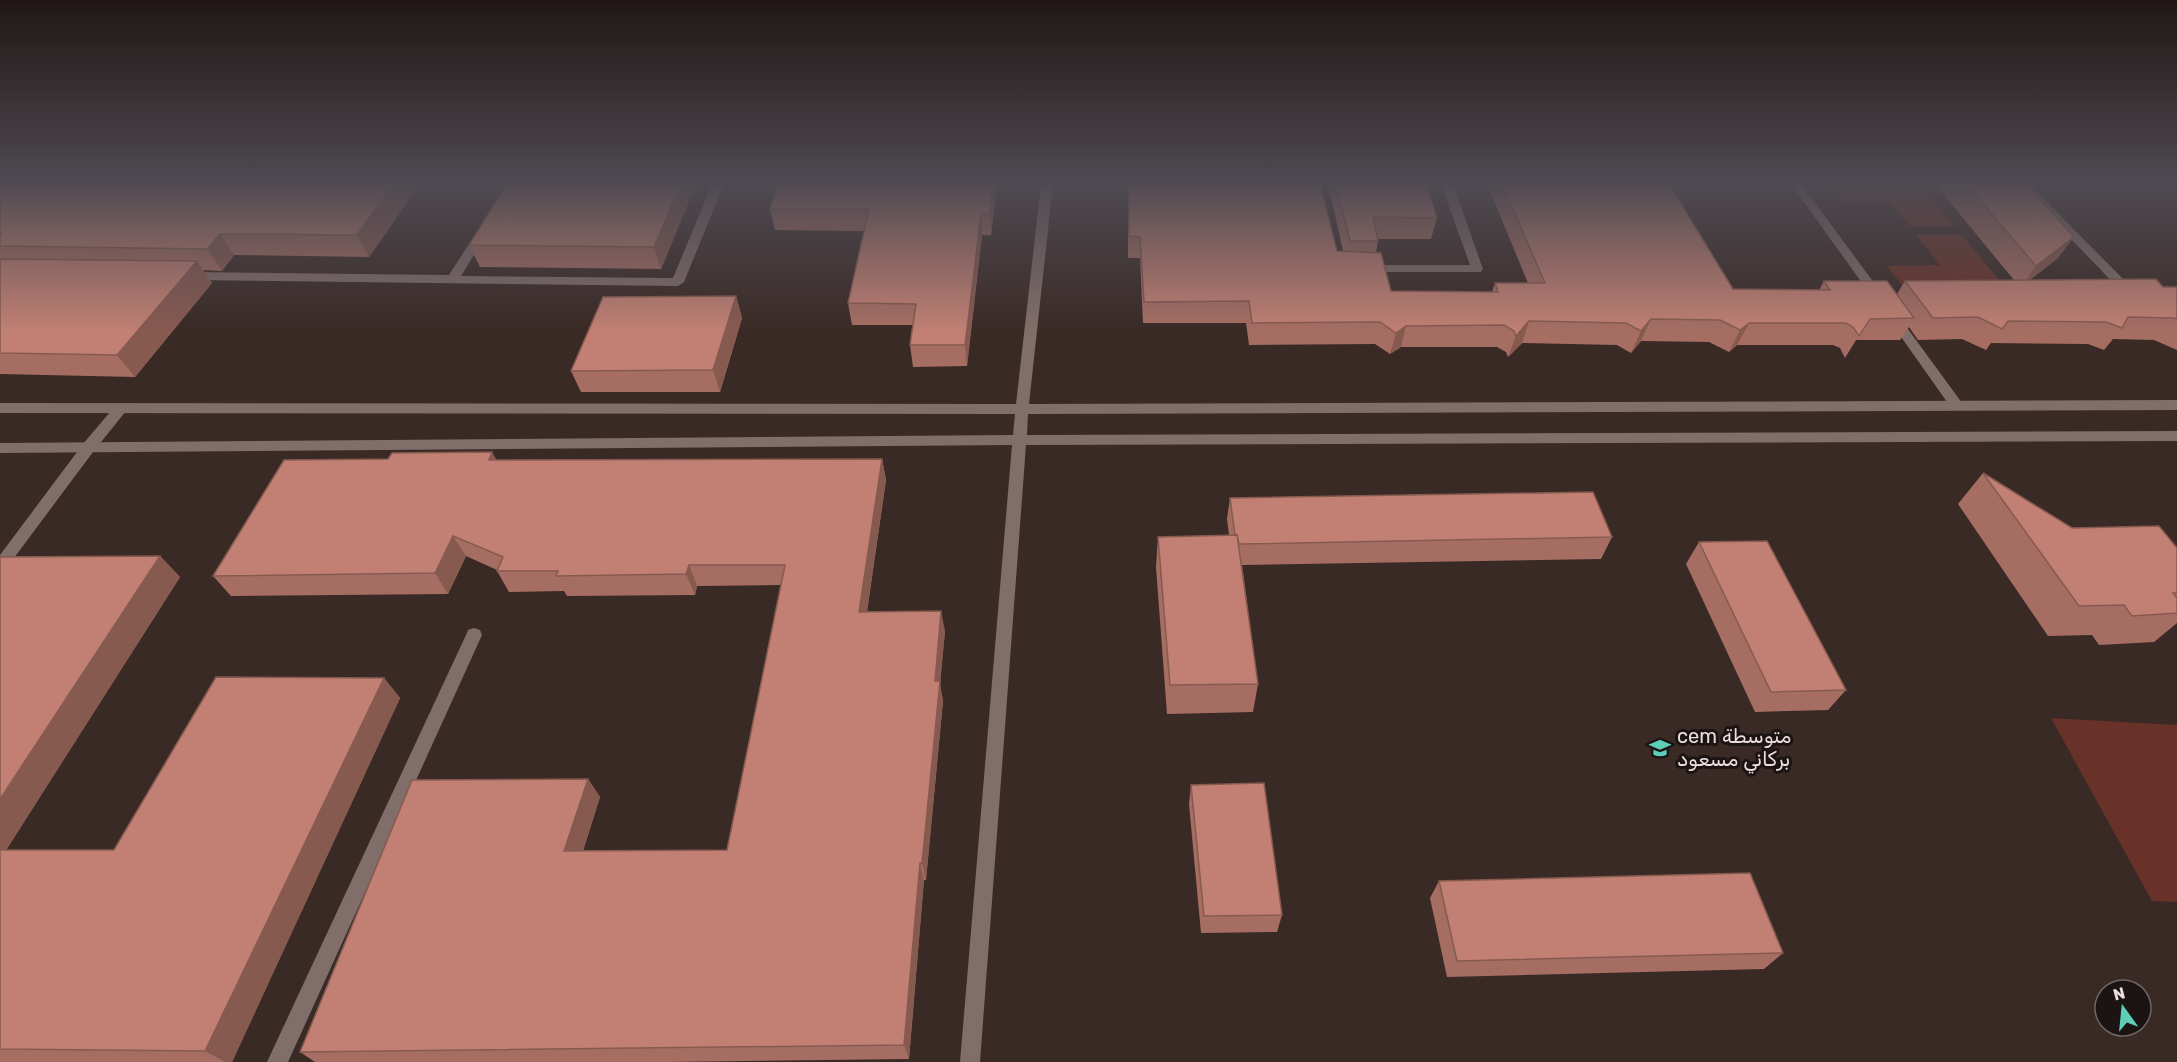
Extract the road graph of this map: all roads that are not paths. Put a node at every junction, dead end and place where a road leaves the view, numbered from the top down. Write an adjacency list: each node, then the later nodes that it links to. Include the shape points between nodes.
1 (481, 234): 9 (main road)
2 (698, 234): 9 (main road, via 678,282)
3 (1041, 234): 15 (main road)
4 (1464, 234): 7 (main road, via 1477,269)
5 (1832, 234): 12 (main road)
6 (2072, 234): 10 (main road)
7 (1351, 269)
8 (179, 276): 9 (main road)
9 (453, 279)
10 (2128, 291)
11 (2177, 405): 12 (main road)
12 (1957, 406): 15 (main road)
13 (0, 408): 14 (main road)
14 (121, 408): 15 (main road); 19 (main road)
15 (1022, 409): 17 (main road)
16 (2177, 436): 17 (main road)
17 (1021, 440): 19 (main road); 23 (main road)
18 (0, 448): 19 (main road)
19 (88, 448): 20 (main road)
20 (0, 566)
21 (474, 635): 22 (main road)
22 (277, 1062)
23 (970, 1062)

